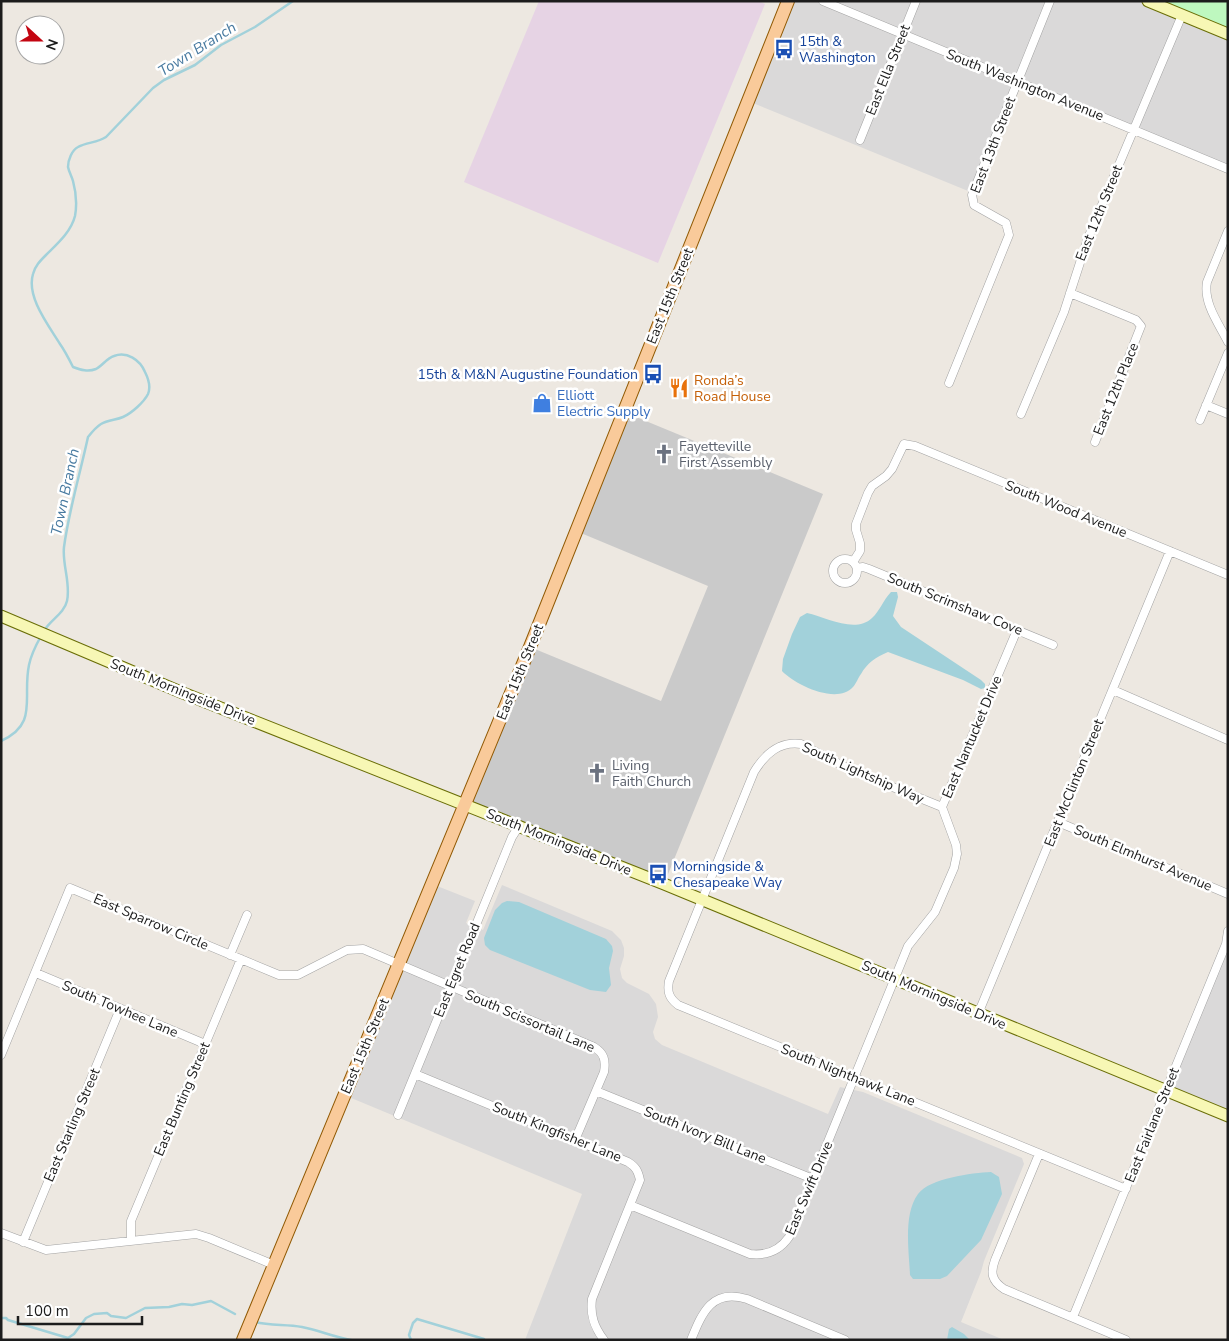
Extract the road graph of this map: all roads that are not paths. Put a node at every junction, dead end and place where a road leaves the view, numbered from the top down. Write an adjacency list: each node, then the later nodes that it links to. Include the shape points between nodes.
1 (788, 1): 31 (main road, East 15th Street)
2 (823, 1): 7 (street, South Washington Avenue)
3 (916, 1): 7 (street, East Ella Street)
4 (1050, 1): 9 (street, East 13th Street)
5 (1148, 1): 6 (street)
6 (1182, 15): 8 (street); 10 (street, East 12th Street)
7 (903, 34): 9 (street, South Washington Avenue); 11 (street, East Ella Street)
8 (1228, 34)
9 (1018, 81): 10 (street, South Washington Avenue); 17 (street, East 13th Street, via 972,195 974,205 1006,223 1009,235)
10 (1133, 129): 12 (street, South Washington Avenue); 14 (street, East 12th Street, via 1088,238)
11 (860, 140)
12 (1228, 169)
13 (1228, 231): 15 (street, via 1205,290 1206,299)
14 (1070, 293): 19 (street, East 12th Street); 22 (street, East 12th Place, via 1136,320 1141,326)
15 (1228, 342)
16 (1228, 354): 18 (street)
17 (949, 384)
18 (1206, 405): 20 (street); 21 (street)
19 (1021, 414)
20 (1228, 414)
21 (1200, 420)
22 (1095, 442)
23 (1170, 551): 24 (street, South Wood Avenue, via 904,444 892,469 868,493 856,524 860,552); 25 (street, South Wood Avenue); 29 (street, East McClinton Street)
24 (855, 565): 27 (street, South Scrimshaw Cove)
25 (1228, 575)
26 (1, 616): 31 (street, South Morningside Drive, via 183,693)
27 (1017, 630): 28 (street, South Scrimshaw Cove); 32 (street, East Nantucket Drive)
28 (1053, 645)
29 (1113, 690): 30 (street); 33 (street, East McClinton Street)
30 (1228, 740)
31 (465, 805): 34 (street, South Morningside Drive); 41 (main road, East 15th Street)
32 (942, 808): 36 (street, South Lightship Way, via 801,744 775,748 754,772); 43 (street, East Nantucket Drive, via 956,845 954,868 935,912 908,946)
33 (1058, 822): 35 (street, South Elmhurst Avenue); 46 (street, East McClinton Street)
34 (519, 826): 36 (street, South Morningside Drive); 44 (street, East Egret Road)
35 (1228, 894)
36 (702, 900): 43 (street, South Morningside Drive); 50 (street, South Nighthawk Lane, via 668,981 672,1001)
37 (247, 915): 39 (street)
38 (1228, 932): 52 (street, East Fairlane Street)
39 (230, 955): 40 (street, East Sparrow Circle); 42 (street, East Sparrow Circle, via 70,888)
40 (240, 959): 41 (street, East Sparrow Circle, via 279,975 298,975 347,950 363,949); 47 (street, East Bunting Street)
41 (399, 964): 44 (street, South Scissortail Lane); 63 (main road, East 15th Street)
42 (36, 974): 45 (street, South Towhee Lane); 48 (street, East Sparrow Circle)
43 (895, 978): 46 (street, South Morningside Drive); 50 (street, East Swift Drive)
44 (451, 987): 49 (street, East Egret Road); 51 (street, South Scissortail Lane, via 601,1051 605,1064)
45 (120, 1009): 47 (street, South Towhee Lane); 62 (street, East Starling Street)
46 (978, 1014): 52 (street, South Morningside Drive)
47 (205, 1044): 61 (street, East Bunting Street, via 132,1221)
48 (1, 1055)
49 (415, 1074): 53 (street, East Egret Road); 55 (street, South Kingfisher Lane)
50 (855, 1078): 56 (street, South Nighthawk Lane); 57 (street, East Swift Drive)
51 (596, 1090): 55 (street, South Scissortail Lane); 57 (street, South Ivory Bill Lane)
52 (1167, 1091): 54 (street, South Morningside Drive); 58 (street, East Fairlane Street)
53 (398, 1115)
54 (1228, 1116)
55 (575, 1140): 59 (street, South Kingfisher Lane, via 635,1166 640,1180)
56 (1039, 1154): 58 (street, South Nighthawk Lane); 64 (street, via 995,1260 993,1278 1004,1289)
57 (813, 1179): 59 (street, East Swift Drive, via 789,1237 777,1249 761,1255 745,1252)
58 (1126, 1189): 64 (street, East Fairlane Street)
59 (630, 1205): 66 (street, South Kingfisher Lane, via 592,1299 592,1318)
60 (1, 1233): 62 (street)
61 (131, 1241): 62 (street, via 53,1250); 63 (street, via 196,1234)
62 (23, 1242)
63 (274, 1265): 65 (main road, East 15th Street)
64 (1072, 1318): 69 (street)
65 (243, 1340)
66 (604, 1340)
67 (691, 1340): 68 (street, via 708,1306 732,1296 747,1299)
68 (845, 1340)
69 (1126, 1340)

